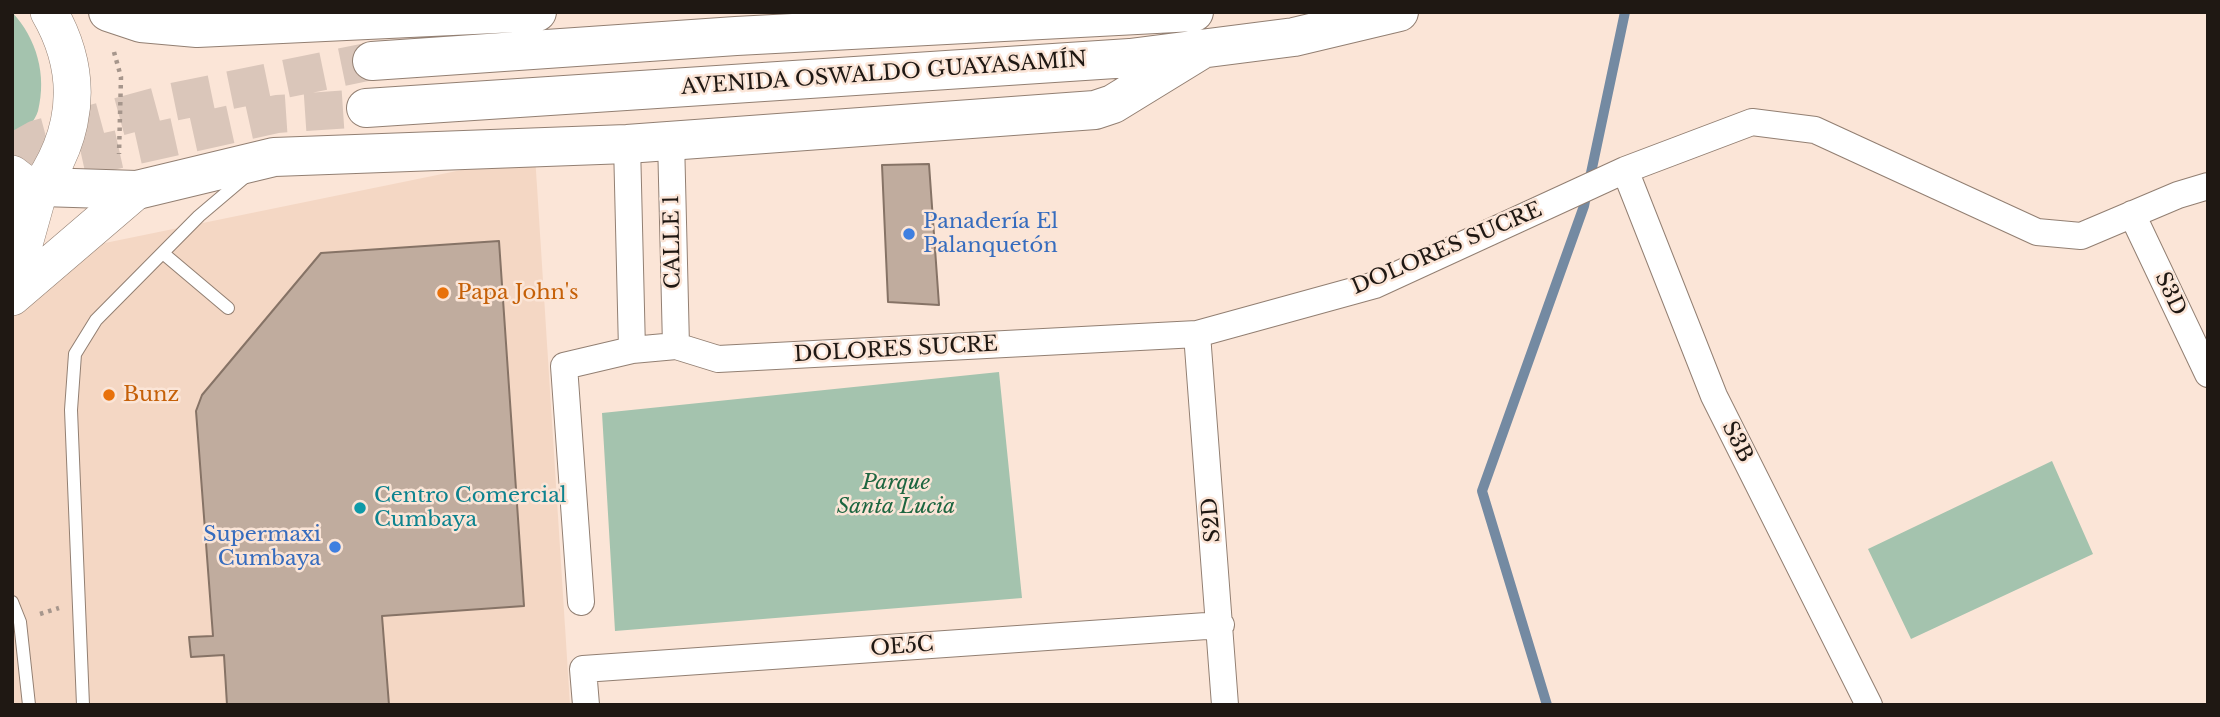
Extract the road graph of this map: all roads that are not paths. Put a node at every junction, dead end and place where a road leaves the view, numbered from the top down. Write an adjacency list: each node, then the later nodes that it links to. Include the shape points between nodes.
1 (49, 12): 15 (main road, via 65,42 72,102 58,161)
2 (537, 12): 5 (main road)
3 (1194, 12): 6 (main road, AVENIDA OSWALDO GUAYASAMÍN)
4 (1399, 12): 8 (main road, AVENIDA OSWALDO GUAYASAMÍN, via 1294,37)
5 (381, 14): 7 (main road, via 273,27 141,23)
6 (1112, 14): 9 (main road, AVENIDA OSWALDO GUAYASAMÍN)
7 (110, 30)
8 (1201, 50): 10 (main road, AVENIDA OSWALDO GUAYASAMÍN); 11 (main road, via 1113,104 1095,110)
9 (372, 61)
10 (366, 108)
11 (671, 139): 12 (main road); 25 (street, CALLE 1)
12 (627, 144): 13 (main road); 26 (street, CALLE 1)
13 (274, 157): 17 (main road); 20 (lane, via 224,194)
14 (1625, 170): 18 (street, DOLORES SUCRE, via 1752,122 1815,130 2037,232 2081,236); 24 (street, DOLORES SUCRE, via 1375,285); 35 (street, S3B, via 1714,396)
15 (31, 185): 17 (main road); 19 (main road); 21 (main road)
16 (2208, 186): 18 (street, DOLORES SUCRE)
17 (137, 190): 22 (main road)
18 (2132, 214): 27 (street, S3D)
19 (12, 220)
20 (164, 254): 23 (lane); 32 (lane, via 96,320 75,354 71,410)
21 (12, 286)
22 (12, 297)
23 (228, 308)
24 (1197, 334): 25 (street, DOLORES SUCRE, via 718,359); 30 (street, S2D)
25 (676, 346): 26 (street, DOLORES SUCRE)
26 (632, 350): 28 (street, DOLORES SUCRE, via 564,366)
27 (2208, 374)
28 (581, 602)
29 (12, 603): 31 (lane, via 20,622)
30 (1221, 625): 33 (street, OE5C, via 583,669); 34 (street, S2D)
31 (29, 705)
32 (83, 705)
33 (586, 705)
34 (1225, 705)
35 (1868, 705)

